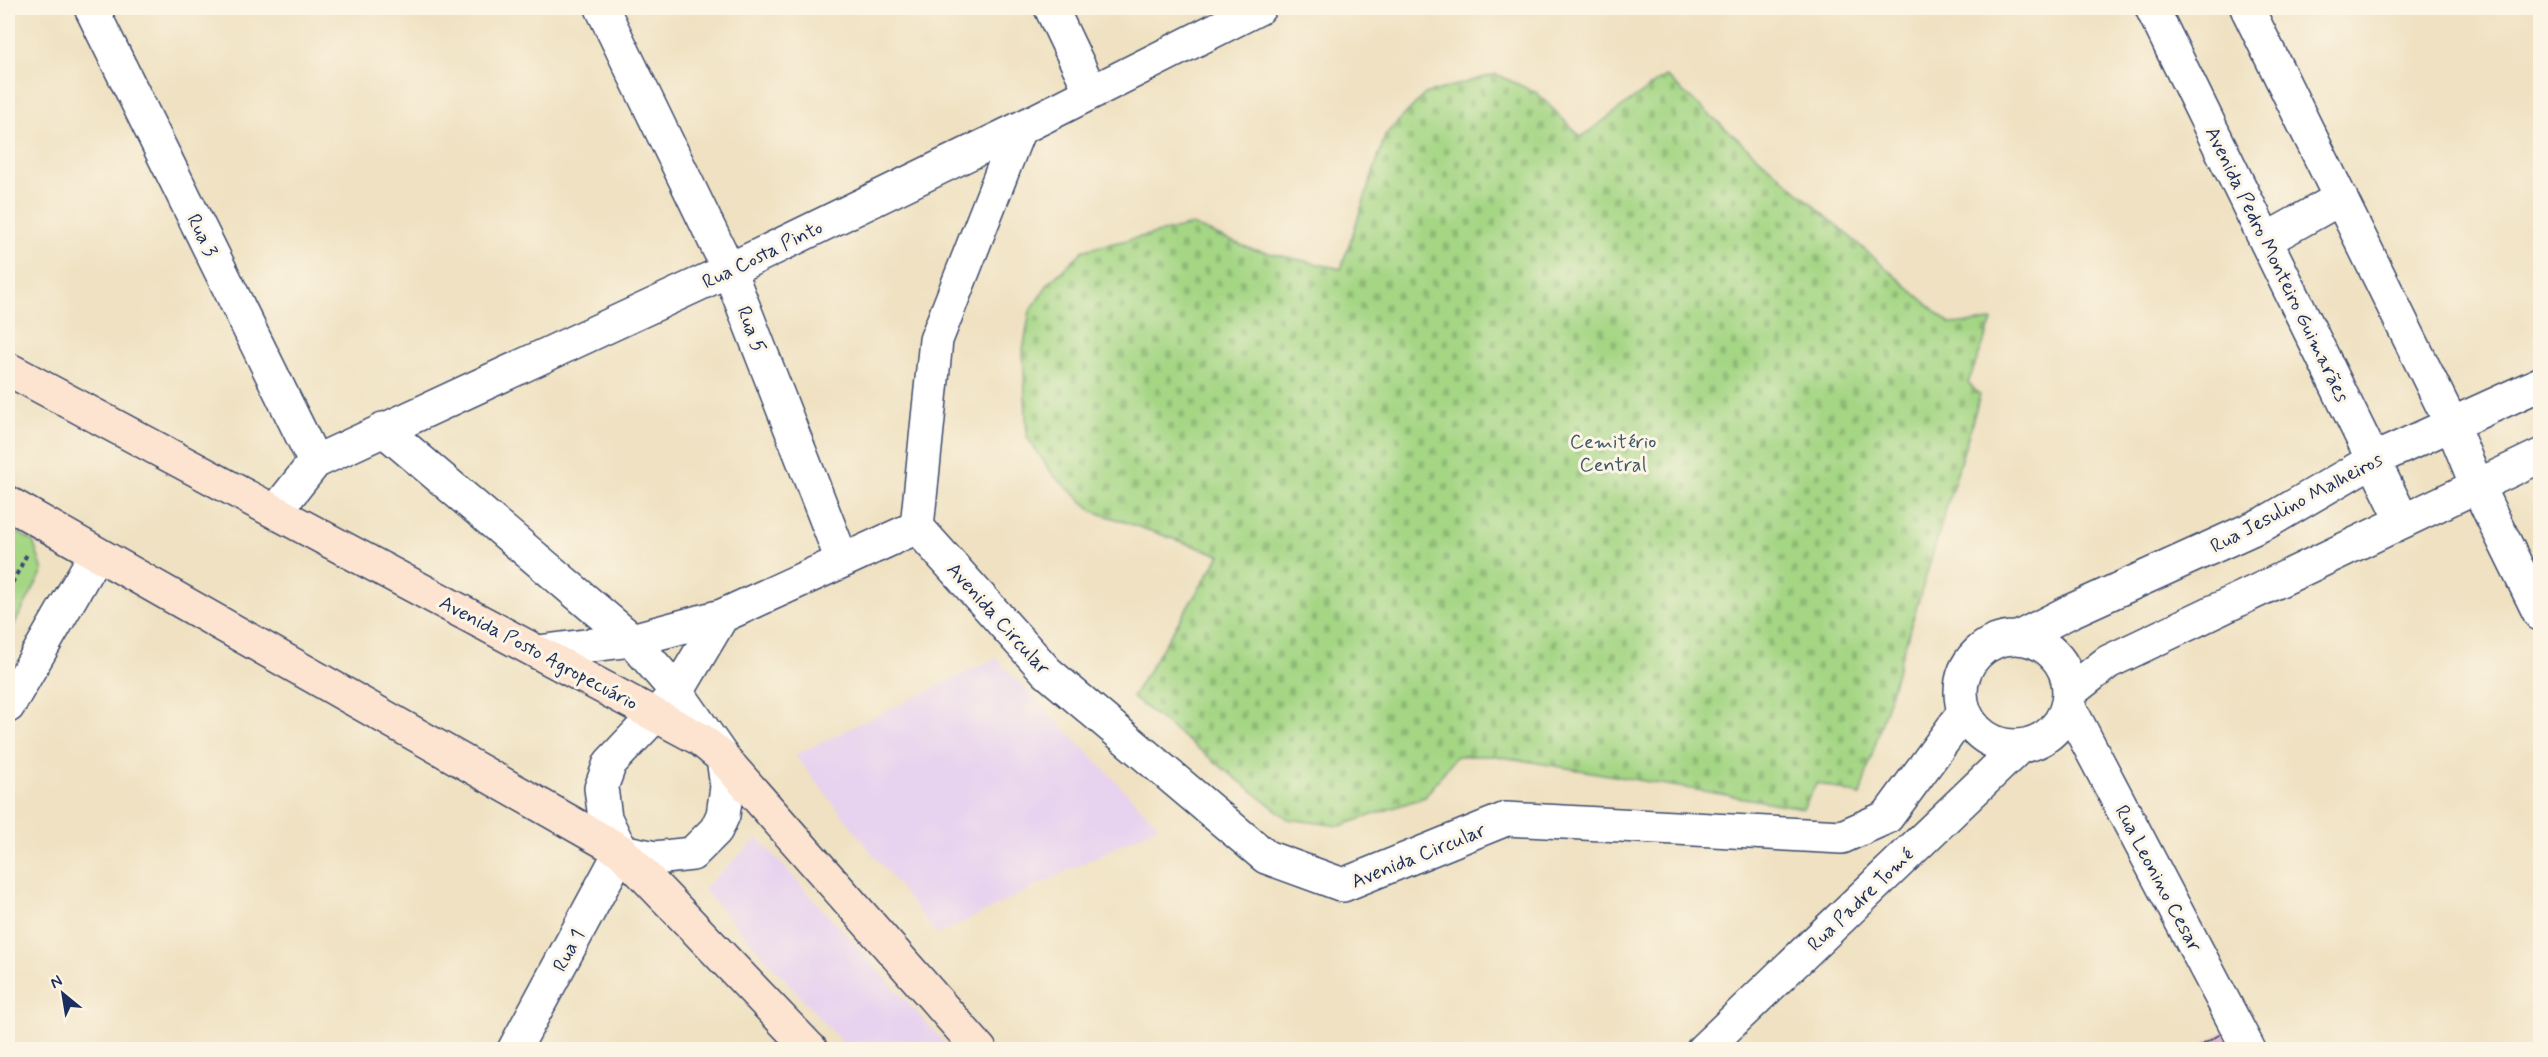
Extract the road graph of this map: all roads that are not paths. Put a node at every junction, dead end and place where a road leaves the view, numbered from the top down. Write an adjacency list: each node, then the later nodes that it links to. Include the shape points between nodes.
1 (91, 8): 18 (street, Rua 3)
2 (602, 8): 11 (street, Rua 5)
3 (1052, 8): 7 (street)
4 (1259, 8): 7 (street, Rua Costa Pinto)
5 (2152, 8): 10 (street, Avenida Pedro Monteiro Guimarães)
6 (2247, 8): 9 (street)
7 (1091, 92): 8 (street, Rua Costa Pinto)
8 (1019, 129): 11 (street, Rua Costa Pinto); 23 (street, via 936,340)
9 (2341, 198): 10 (street); 14 (street)
10 (2266, 240): 17 (street, Avenida Pedro Monteiro Guimarães)
11 (729, 270): 15 (street, Rua Costa Pinto); 25 (street, Rua 5)
12 (8, 369): 21 (main road, Avenida Posto Agropecuário)
13 (2541, 384): 14 (street, Rua Jesulino Malheiros)
14 (2452, 425): 17 (street, Rua Jesulino Malheiros); 19 (street)
15 (383, 429): 18 (street, Rua Costa Pinto); 29 (street)
16 (2541, 456): 19 (street)
17 (2373, 460): 22 (street, Avenida Pedro Monteiro Guimarães); 28 (street, Rua Jesulino Malheiros, via 2267,522)
18 (315, 462): 21 (street, Rua Costa Pinto)
19 (2477, 486): 22 (street); 26 (street)
20 (8, 503): 24 (main road)
21 (276, 511): 30 (main road, Avenida Posto Agropecuário)
22 (2403, 520): 31 (street, via 2108,662)
23 (917, 527): 25 (street); 34 (street, Avenida Circular, via 1047,672 1266,857 1343,885 1506,819 1842,837 1887,817)
24 (96, 554): 33 (street); 37 (main road)
25 (842, 560): 27 (street)
26 (2541, 614)
27 (722, 616): 29 (street); 32 (street)
28 (2020, 637): 31 (street, via 2046,646 2064,666); 34 (street, via 1992,642 1970,659 1959,687)
29 (632, 640): 30 (street); 32 (street)
30 (538, 652): 32 (main road, Avenida Posto Agropecuário)
31 (2069, 699): 35 (street, via 2050,735); 42 (street, Rua Leonino Cesar)
32 (667, 704): 36 (main road, Avenida Posto Agropecuário); 37 (street, via 610,763 601,788 605,818)
33 (8, 706)
34 (1963, 714): 35 (street, via 1985,740)
35 (2018, 748): 41 (street, Rua Padre Tomé)
36 (723, 758): 37 (street, via 727,787 723,815 716,830 692,854 655,858); 38 (main road, Avenida Posto Agropecuário)
37 (621, 851): 39 (street, Rua 1); 40 (main road)
38 (977, 1048)
39 (514, 1050)
40 (811, 1050)
41 (1703, 1050)
42 (2249, 1050)

